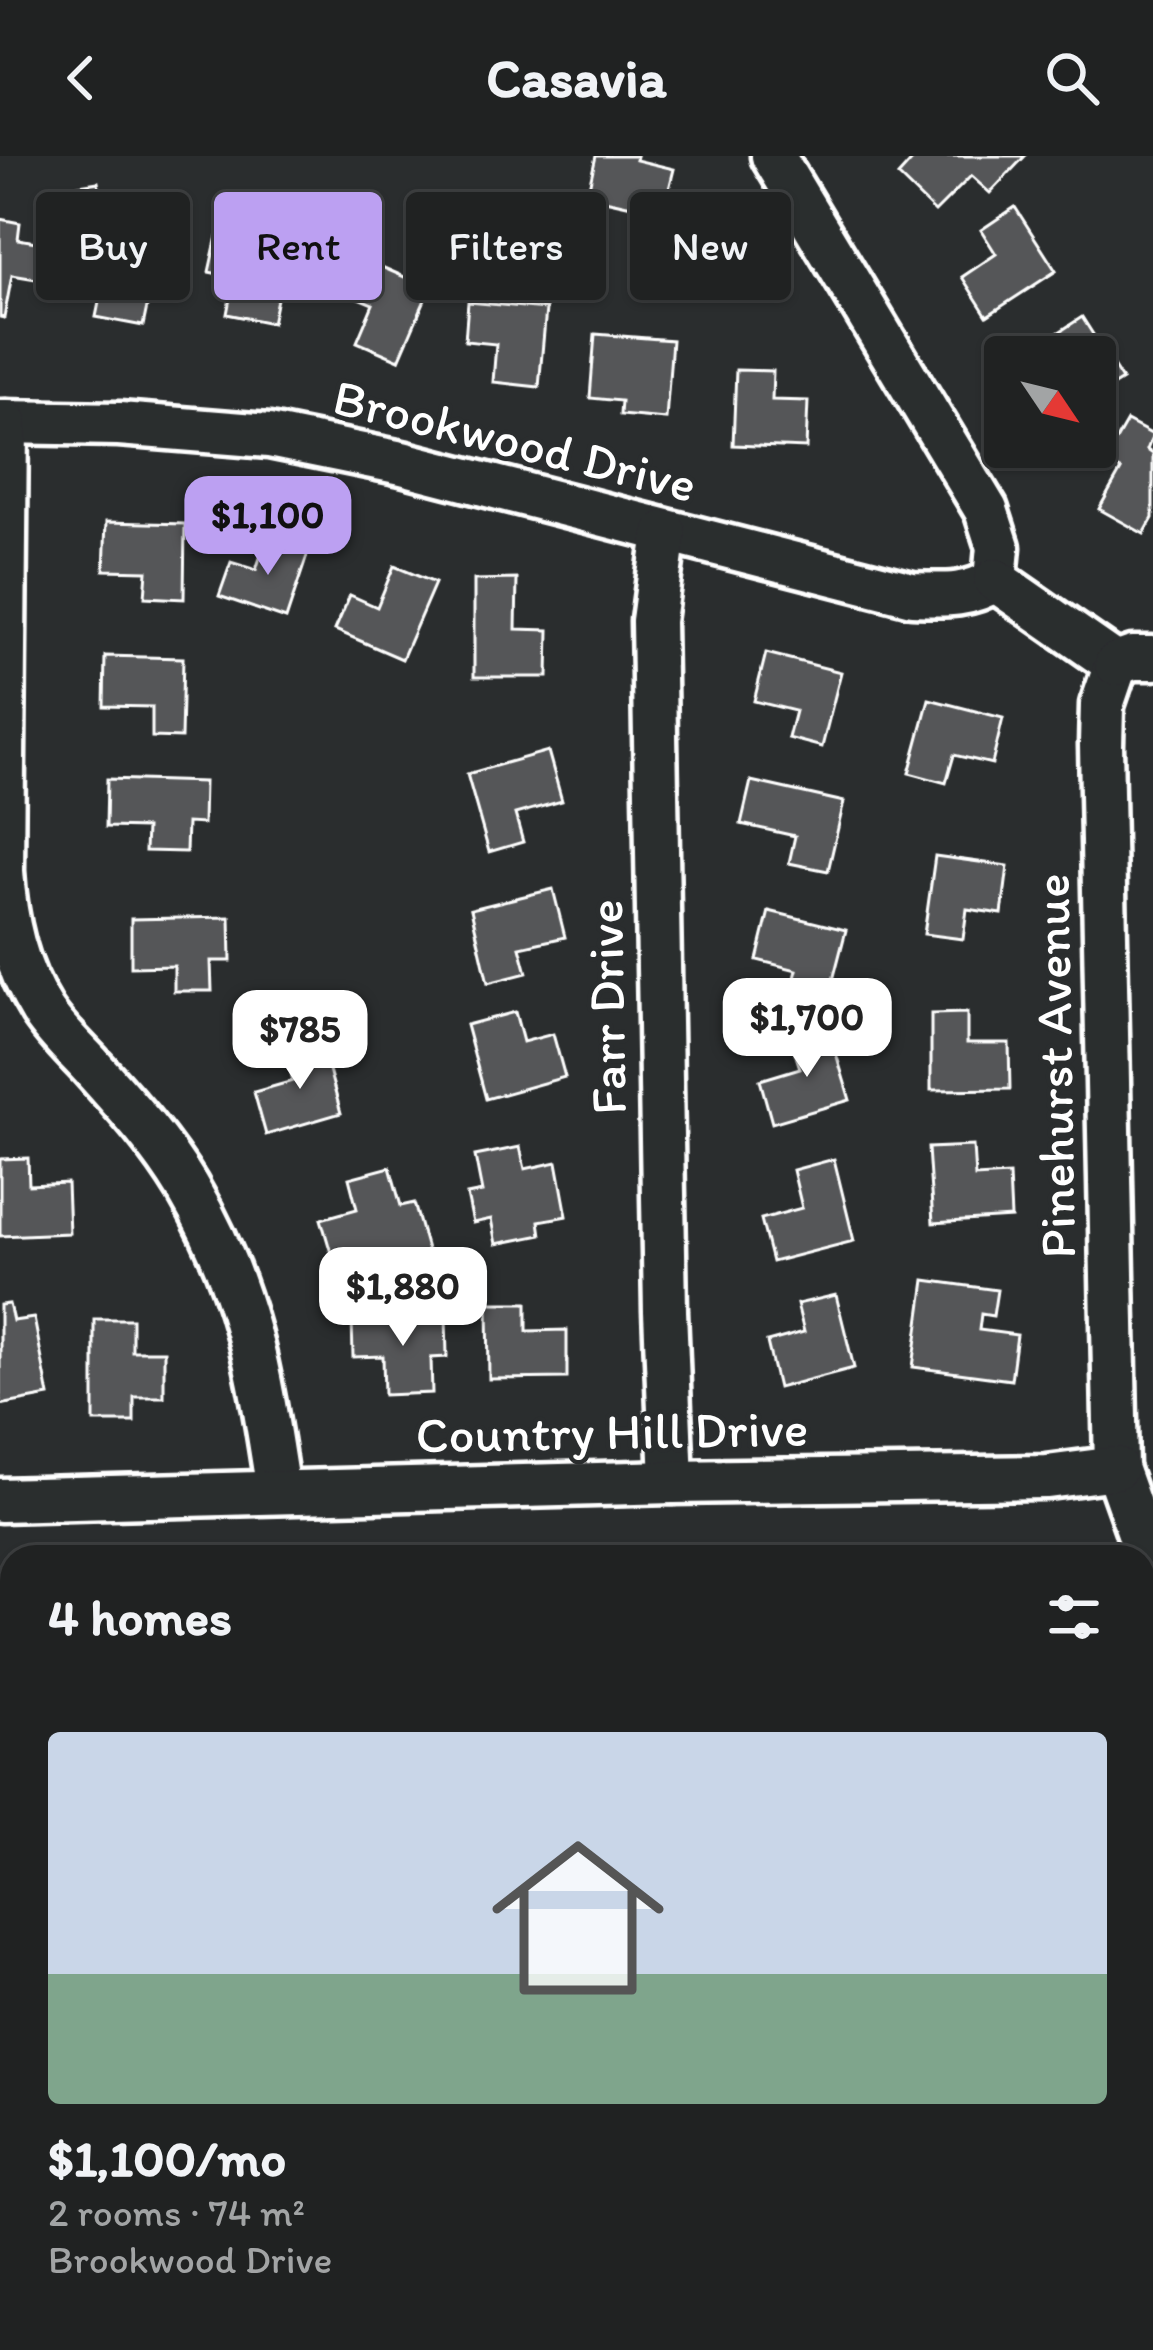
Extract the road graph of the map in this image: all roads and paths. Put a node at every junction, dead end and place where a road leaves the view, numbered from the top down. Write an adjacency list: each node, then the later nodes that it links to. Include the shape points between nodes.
1 (773, 156): 4 (street, via 986,510 998,547)
2 (3, 422): 3 (street, Brookwood Drive, via 269,436); 8 (street, via 2,871 10,936 43,1012 148,1129 217,1244 256,1354)
3 (665, 532): 4 (street, Brookwood Drive, via 913,594 959,596); 7 (street, Farr Drive, via 653,621)
4 (995, 580): 5 (street)
5 (1134, 661): 6 (street, Pinehurst Avenue, via 1102,705 1101,745)
6 (1116, 1468): 7 (street, Country Hill Drive, via 1047,1478); 10 (street)
7 (672, 1482): 8 (street, Country Hill Drive)
8 (278, 1491): 9 (street, Country Hill Drive)
9 (0, 1500)
10 (1143, 1545)

